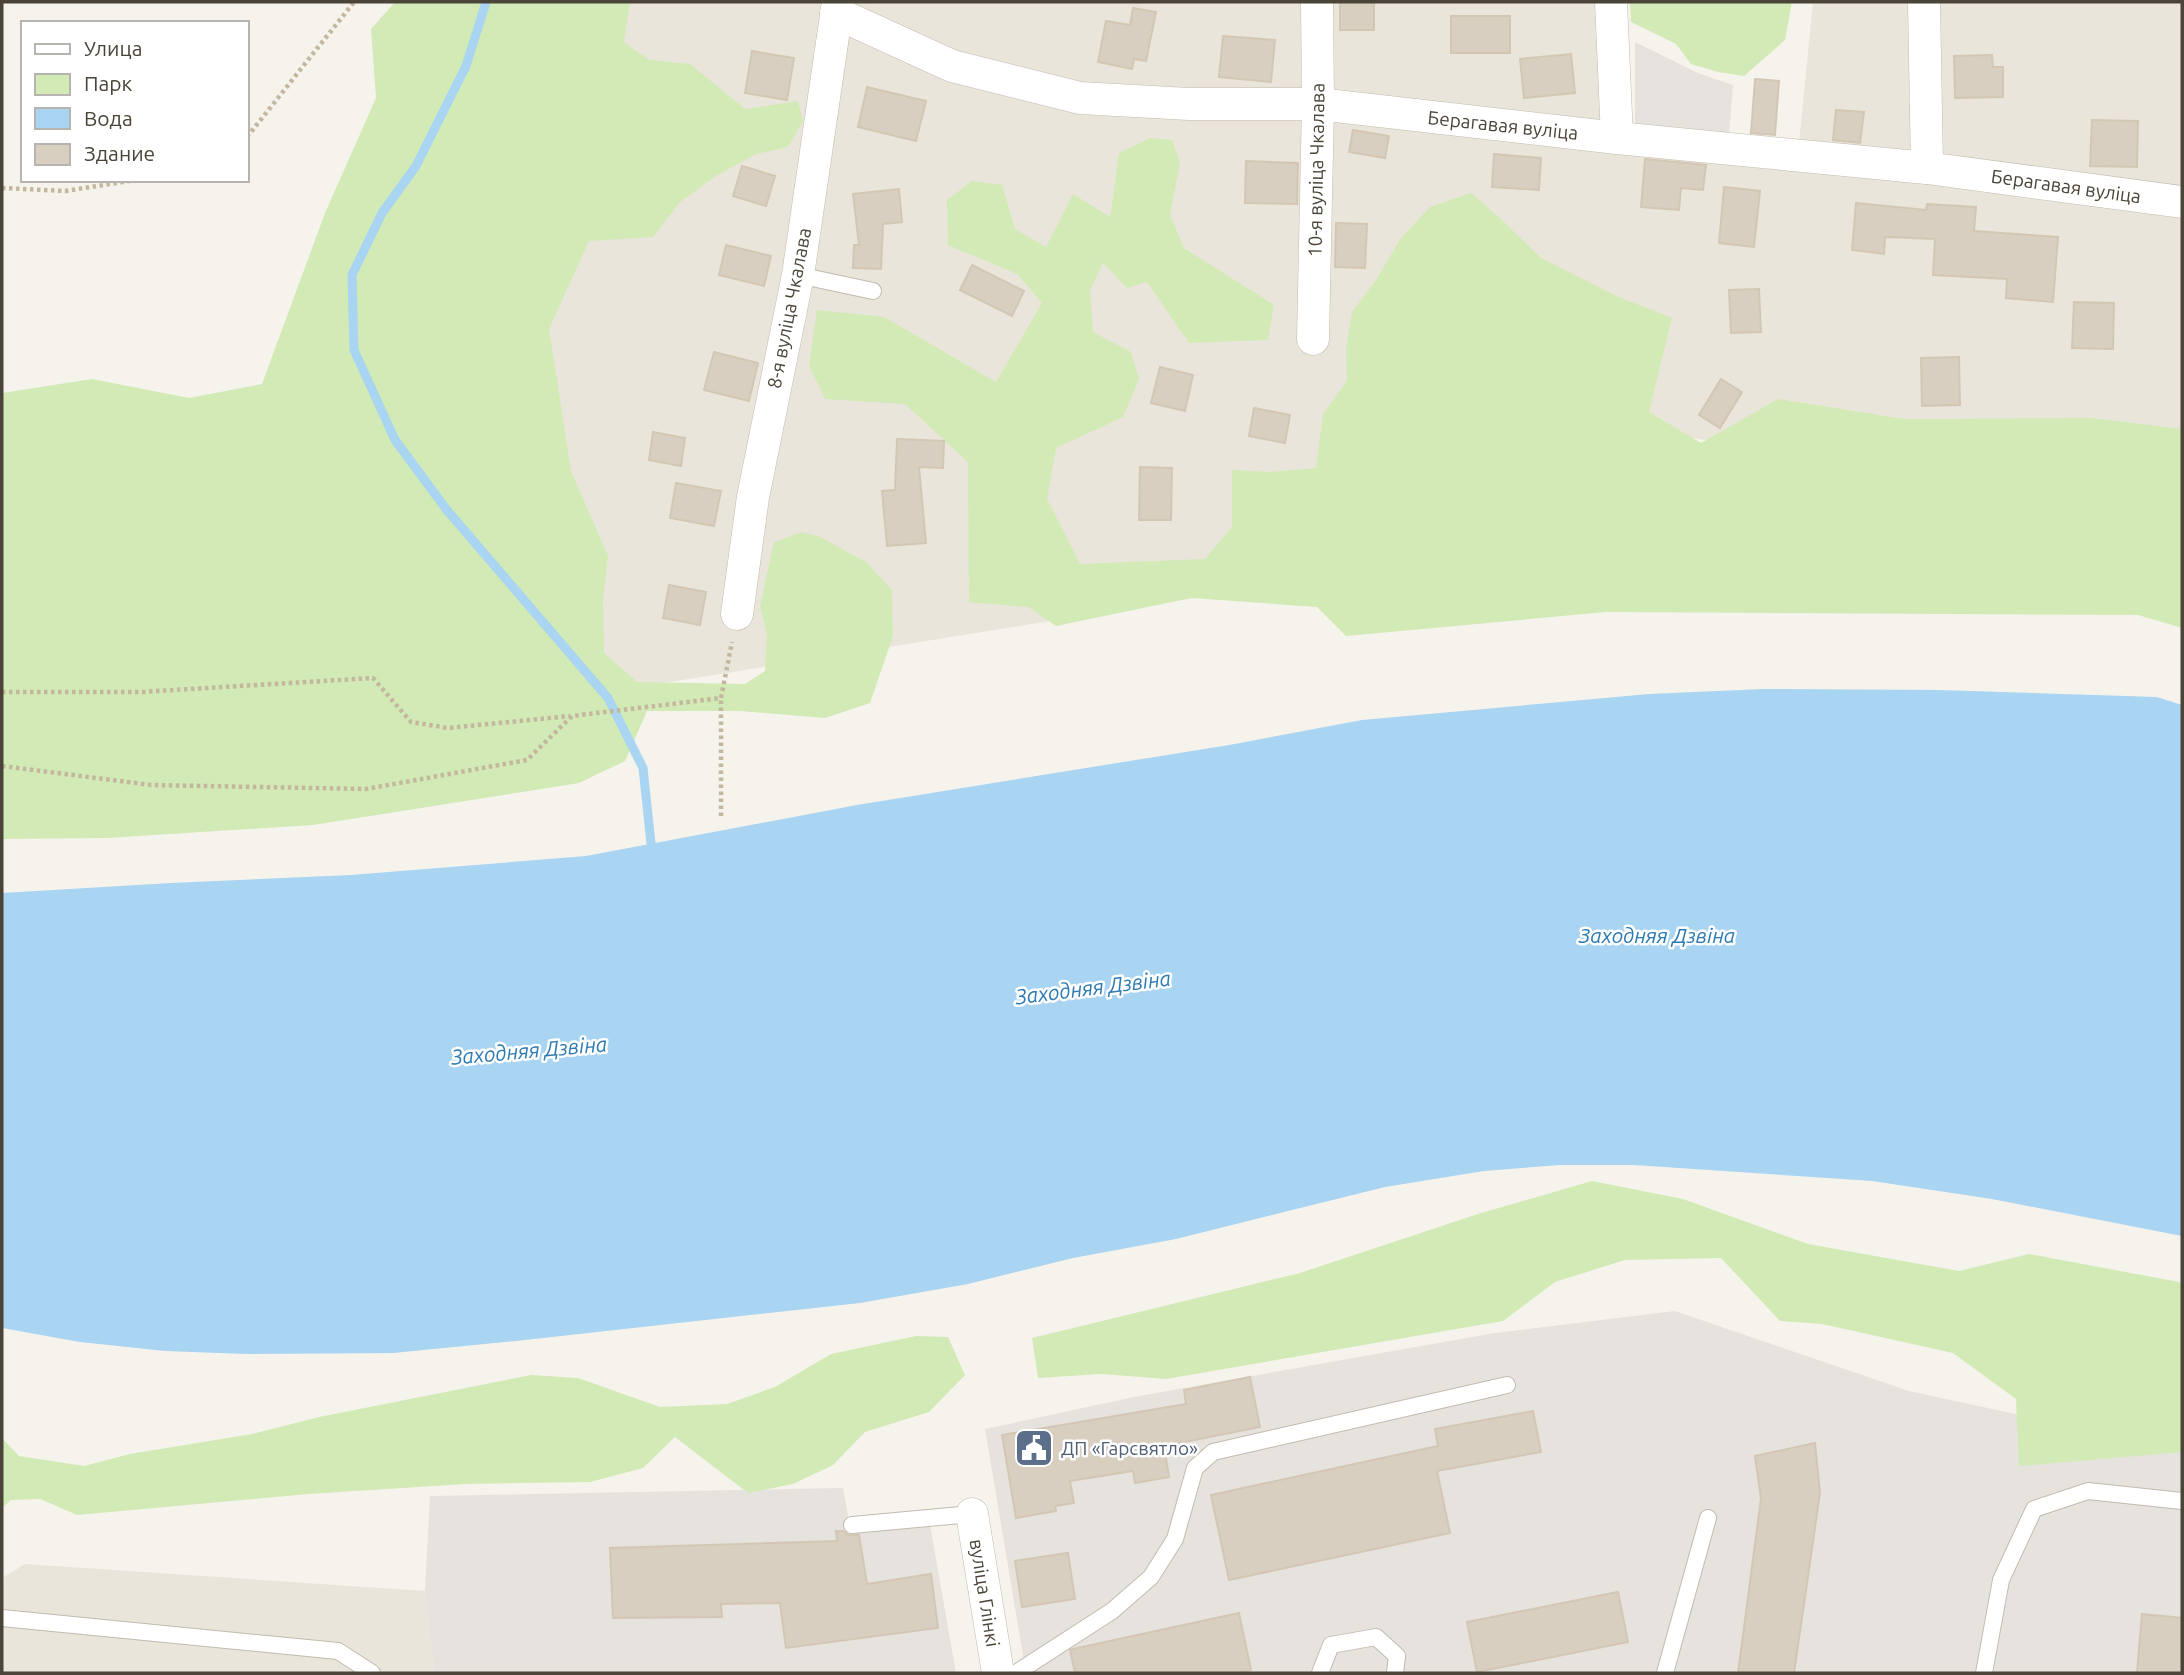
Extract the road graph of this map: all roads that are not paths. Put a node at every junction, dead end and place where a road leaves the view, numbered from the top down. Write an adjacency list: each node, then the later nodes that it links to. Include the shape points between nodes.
1 (1317, 2): 5 (street, 10-я вуліца Чкалава)
2 (1611, 2): 6 (street)
3 (1924, 2): 7 (street)
4 (837, 7): 5 (street, Берагавая вуліца, via 952,66 1080,98); 9 (street, 8-я вуліца Чкалава)
5 (1318, 104): 6 (street, Берагавая вуліца); 11 (street, 10-я вуліца Чкалава)
6 (1617, 138): 7 (street, Берагавая вуліца)
7 (1927, 168): 8 (street, Берагавая вуліца)
8 (2182, 202)
9 (798, 275): 10 (lane); 12 (street, 8-я вуліца Чкалава, via 753,497)
10 (873, 291)
11 (1313, 339)
12 (737, 614)
13 (1507, 1385): 21 (lane, via 1213,1452 1195,1468 1175,1539 1151,1577 1112,1611)
14 (2182, 1501): 25 (lane, via 2088,1490 2034,1509 2001,1580)
15 (972, 1514): 17 (lane); 20 (street, вуліца Глінкі)
16 (1708, 1518): 24 (lane)
17 (852, 1525)
18 (2, 1618): 19 (lane, via 338,1651)
19 (372, 1673)
20 (998, 1673)
21 (1016, 1673)
22 (1320, 1673): 23 (lane, via 1331,1645 1376,1637 1397,1656)
23 (1395, 1673)
24 (1665, 1673)
25 (1984, 1673)

